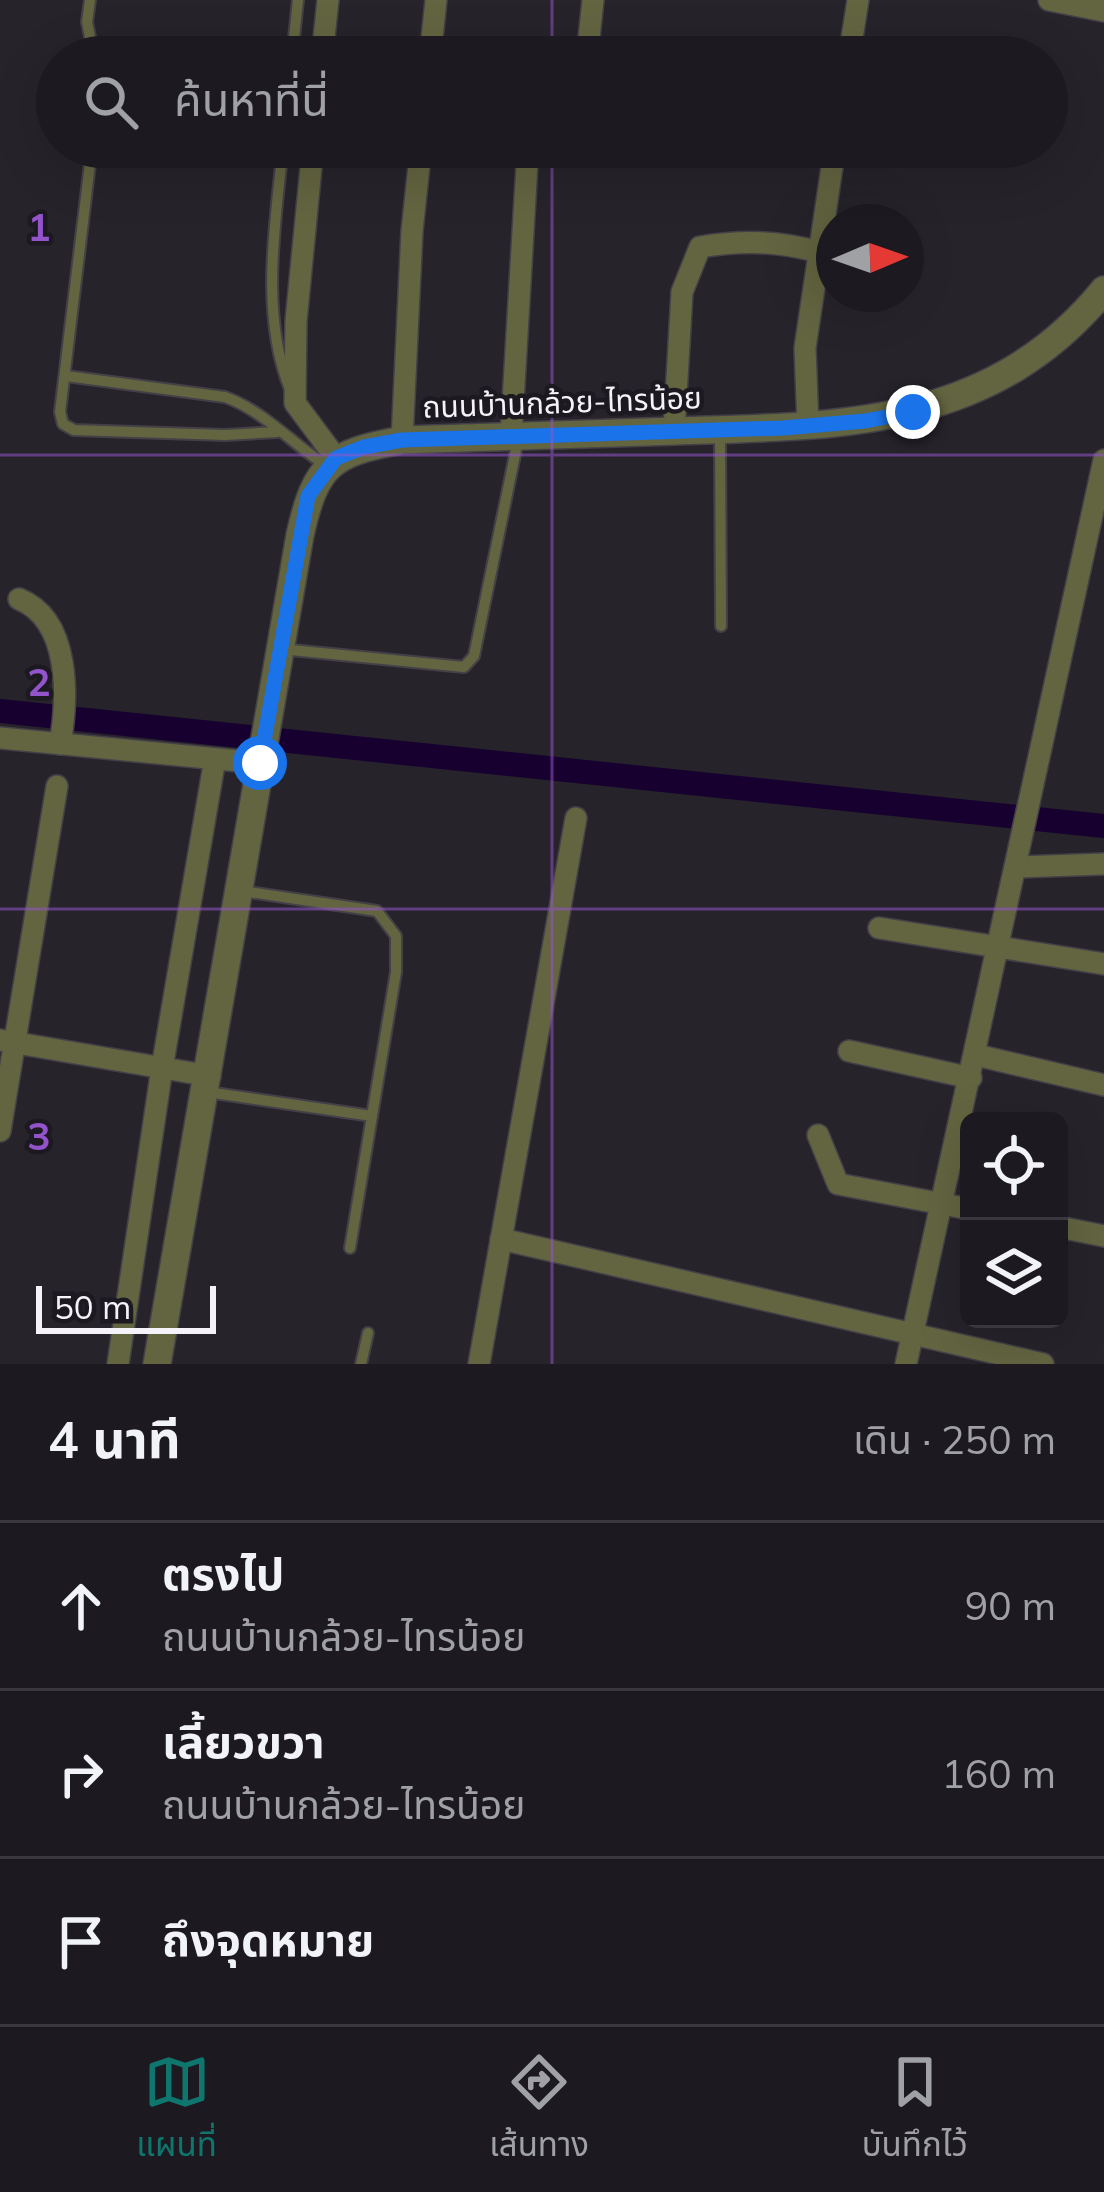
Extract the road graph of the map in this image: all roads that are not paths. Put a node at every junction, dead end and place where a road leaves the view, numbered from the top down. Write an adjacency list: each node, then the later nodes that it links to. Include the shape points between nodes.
1 (90, 0): 9 (lane)
2 (298, 0): 10 (lane)
3 (328, 0): 11 (street)
4 (436, 0): 12 (street)
5 (593, 0): 13 (street)
6 (858, 0): 14 (street)
7 (1049, 0): 8 (street)
8 (1104, 11)
9 (90, 36)
10 (294, 36)
11 (324, 36)
12 (432, 36)
13 (589, 36)
14 (852, 36)
15 (90, 168): 25 (lane)
16 (281, 168): 26 (lane, via 273,307 280,367)
17 (312, 168): 26 (street)
18 (419, 168): 32 (street)
19 (527, 168): 31 (street)
20 (832, 168): 21 (street)
21 (826, 204)
22 (816, 251): 29 (street, via 739,240 700,247 682,292)
23 (816, 267): 27 (street, via 805,349)
24 (1104, 290): 27 (street, ถนนบ้านกล้วย-ไทรน้อย, via 1041,352 963,396 913,412)
25 (66, 376): 30 (lane, via 225,397); 30 (lane, via 60,412 74,430)
26 (295, 404): 34 (street)
27 (808, 426): 28 (street, ถนนบ้านกล้วย-ไทรน้อย)
28 (720, 430): 29 (street, ถนนบ้านกล้วย-ไทรน้อย); 36 (lane)
29 (674, 431): 31 (street, ถนนบ้านกล้วย-ไทรน้อย)
30 (277, 432): 34 (lane)
31 (515, 436): 32 (street, ถนนบ้านกล้วย-ไทรน้อย); 37 (lane, via 474,656 464,667)
32 (402, 440): 34 (street, ถนนบ้านกล้วย-ไทรน้อย)
33 (1104, 460): 45 (street)
34 (332, 463): 37 (street, via 308,496)
35 (20, 599): 39 (street, via 53,631 66,693)
36 (722, 626)
37 (280, 649): 41 (street)
38 (0, 738): 39 (street)
39 (61, 739): 40 (street)
40 (215, 759): 41 (street); 53 (street)
41 (261, 760): 46 (street)
42 (57, 786): 50 (street)
43 (576, 818): 63 (street)
44 (1104, 864): 45 (street)
45 (1018, 867): 48 (street)
46 (238, 891): 54 (street); 56 (lane, via 377,911 396,935)
47 (879, 928): 48 (street)
48 (1000, 947): 49 (street); 52 (street)
49 (1104, 964)
50 (8, 1040): 53 (street); 57 (street)
51 (849, 1051): 52 (street)
52 (973, 1066): 55 (street); 59 (street)
53 (161, 1068): 54 (street); 67 (street)
54 (208, 1084): 56 (lane); 68 (street)
55 (1104, 1085)
56 (372, 1116): 64 (lane)
57 (0, 1131)
58 (818, 1135): 59 (street, via 838,1184)
59 (940, 1204): 60 (street); 66 (street)
60 (960, 1207)
61 (1068, 1229): 62 (street)
62 (1104, 1236)
63 (501, 1239): 66 (street); 70 (street)
64 (350, 1248)
65 (368, 1333): 69 (lane)
66 (913, 1334): 71 (street); 72 (street)
67 (118, 1364)
68 (158, 1364)
69 (361, 1364)
70 (479, 1364)
71 (906, 1364)
72 (1043, 1364)

